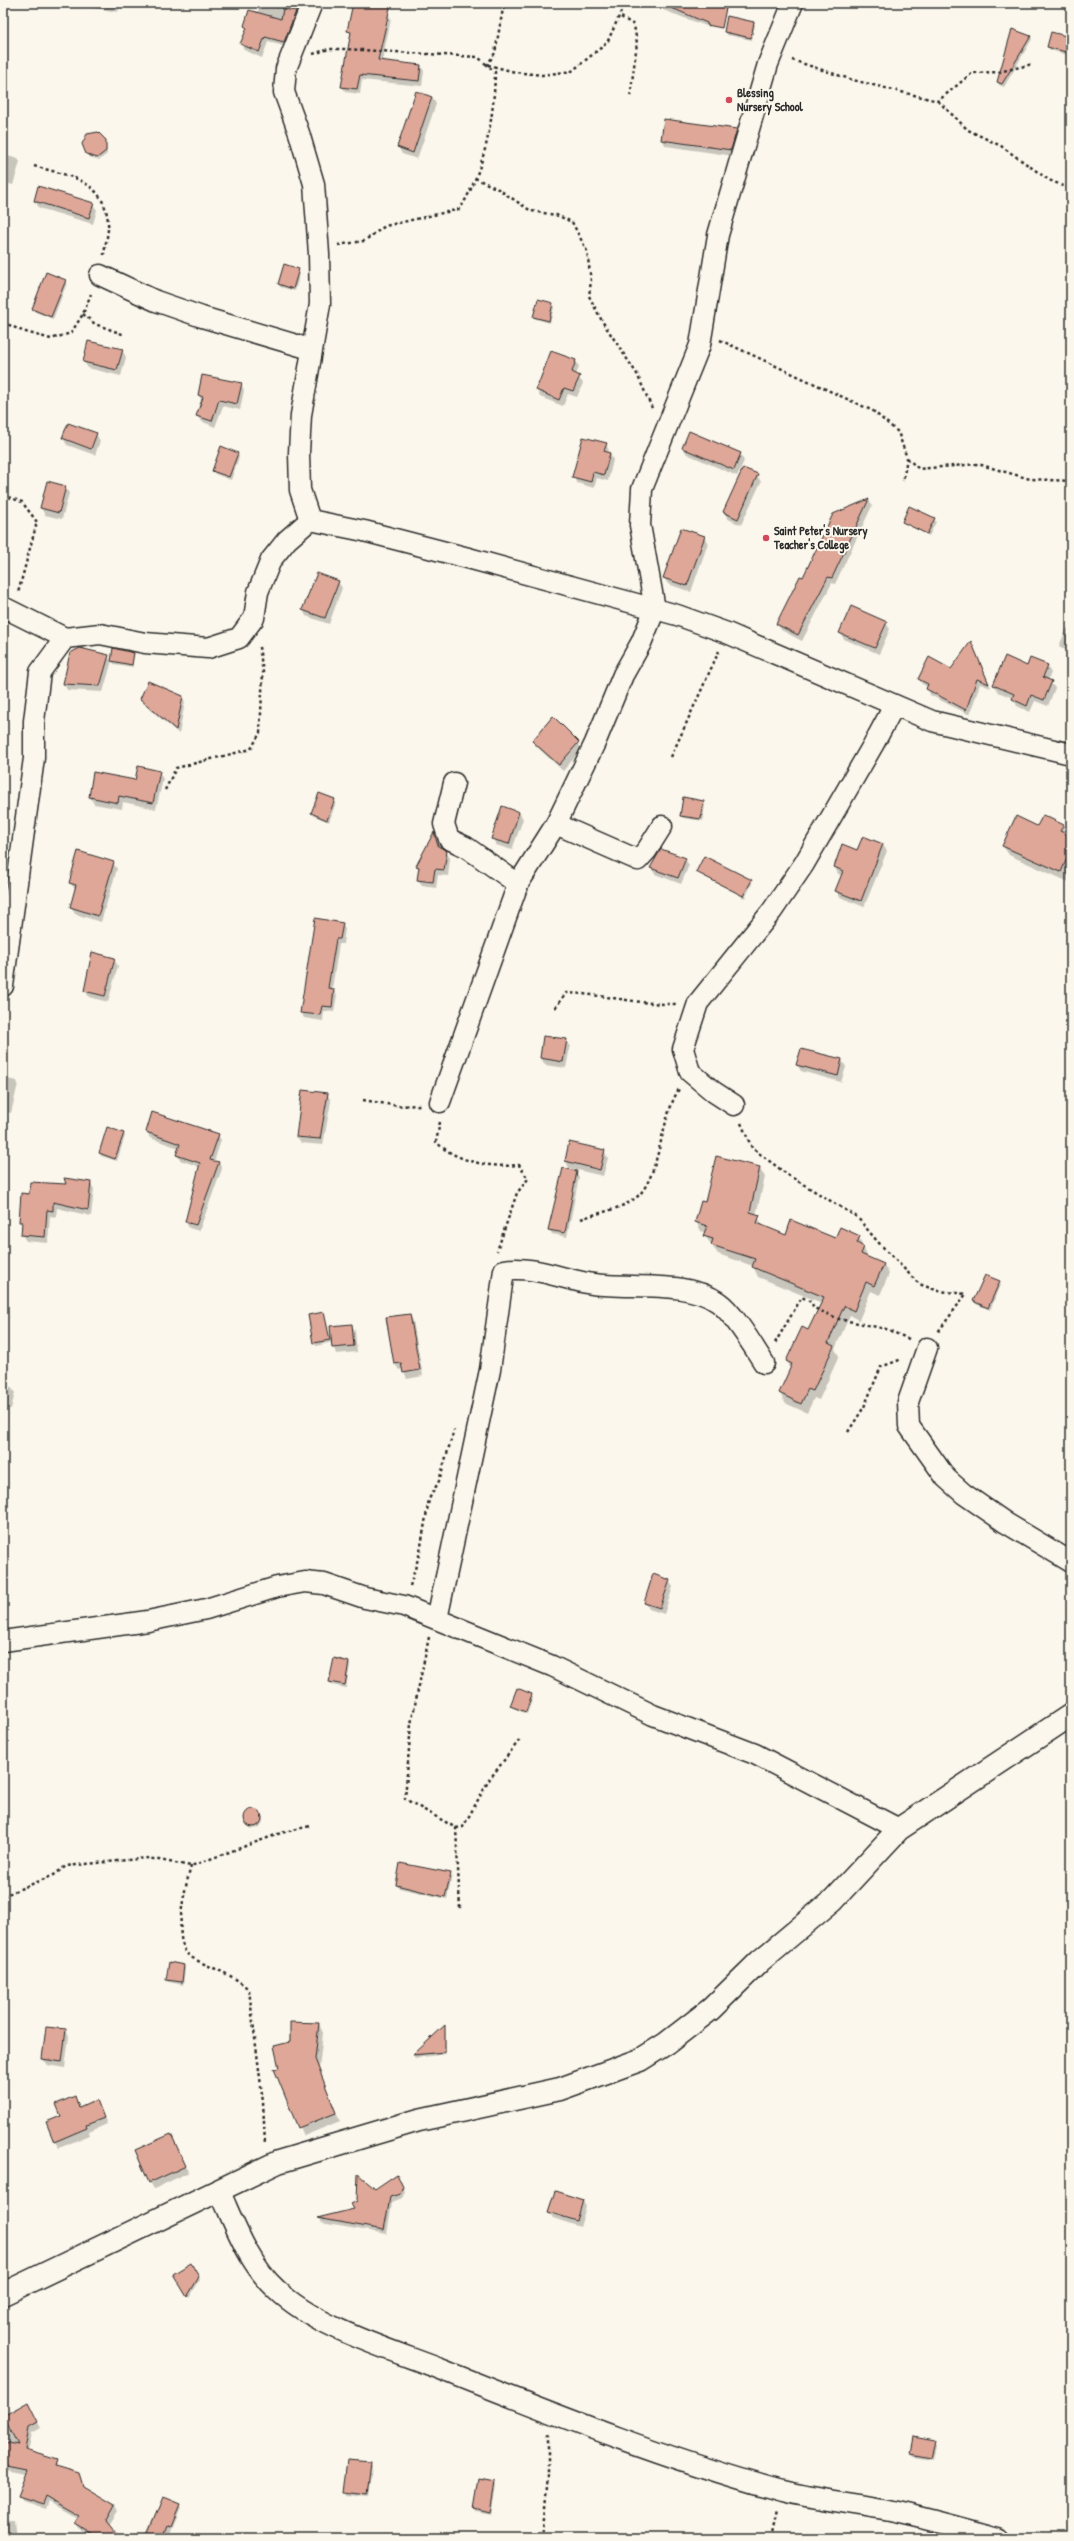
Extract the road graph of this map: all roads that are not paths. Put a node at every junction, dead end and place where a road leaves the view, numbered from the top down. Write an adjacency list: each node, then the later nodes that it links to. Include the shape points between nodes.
1 (793, 3): 7 (street, via 772,53 718,235 700,345 642,489 640,525)
2 (303, 4): 4 (street, via 286,69 284,92 314,184 320,304)
3 (100, 275): 4 (street, via 156,301)
4 (310, 349): 5 (street, via 301,415 299,453 300,490)
5 (310, 520): 7 (street, via 364,531); 8 (street, via 287,540 271,560 258,592 254,618 239,638 208,648 145,643 100,634)
6 (8, 609): 8 (street)
7 (655, 609): 9 (street, via 727,632); 12 (street)
8 (65, 638): 15 (street, via 40,672 34,721 34,758)
9 (894, 706): 10 (street, via 932,721); 17 (street, via 804,864 772,910 698,1003 683,1049 690,1072)
10 (1071, 754)
11 (454, 783): 14 (street, via 444,824 449,839 466,846)
12 (556, 824): 13 (street, via 638,860); 14 (street)
13 (662, 826)
14 (518, 884): 16 (street)
15 (3, 986)
16 (440, 1102)
17 (734, 1105)
18 (927, 1348): 20 (street, via 908,1402 909,1426 946,1478 964,1494)
19 (764, 1363): 21 (street, via 719,1303 702,1294 684,1290 592,1284 518,1268 504,1270 495,1344)
20 (1071, 1562)
21 (436, 1619): 22 (street, via 404,1606 365,1598 324,1584 305,1582 277,1587 206,1609 148,1621); 24 (street, via 559,1669 653,1715 755,1754)
22 (3, 1641)
23 (1071, 1715): 24 (street)
24 (899, 1829): 25 (street, via 833,1900 760,1961 711,2009 640,2060 560,2089 419,2120 278,2162)
25 (220, 2190): 26 (street); 27 (street, via 244,2246 264,2277 278,2291 308,2312 355,2336 685,2461 812,2498 880,2508)
26 (4, 2291)
27 (998, 2538)

